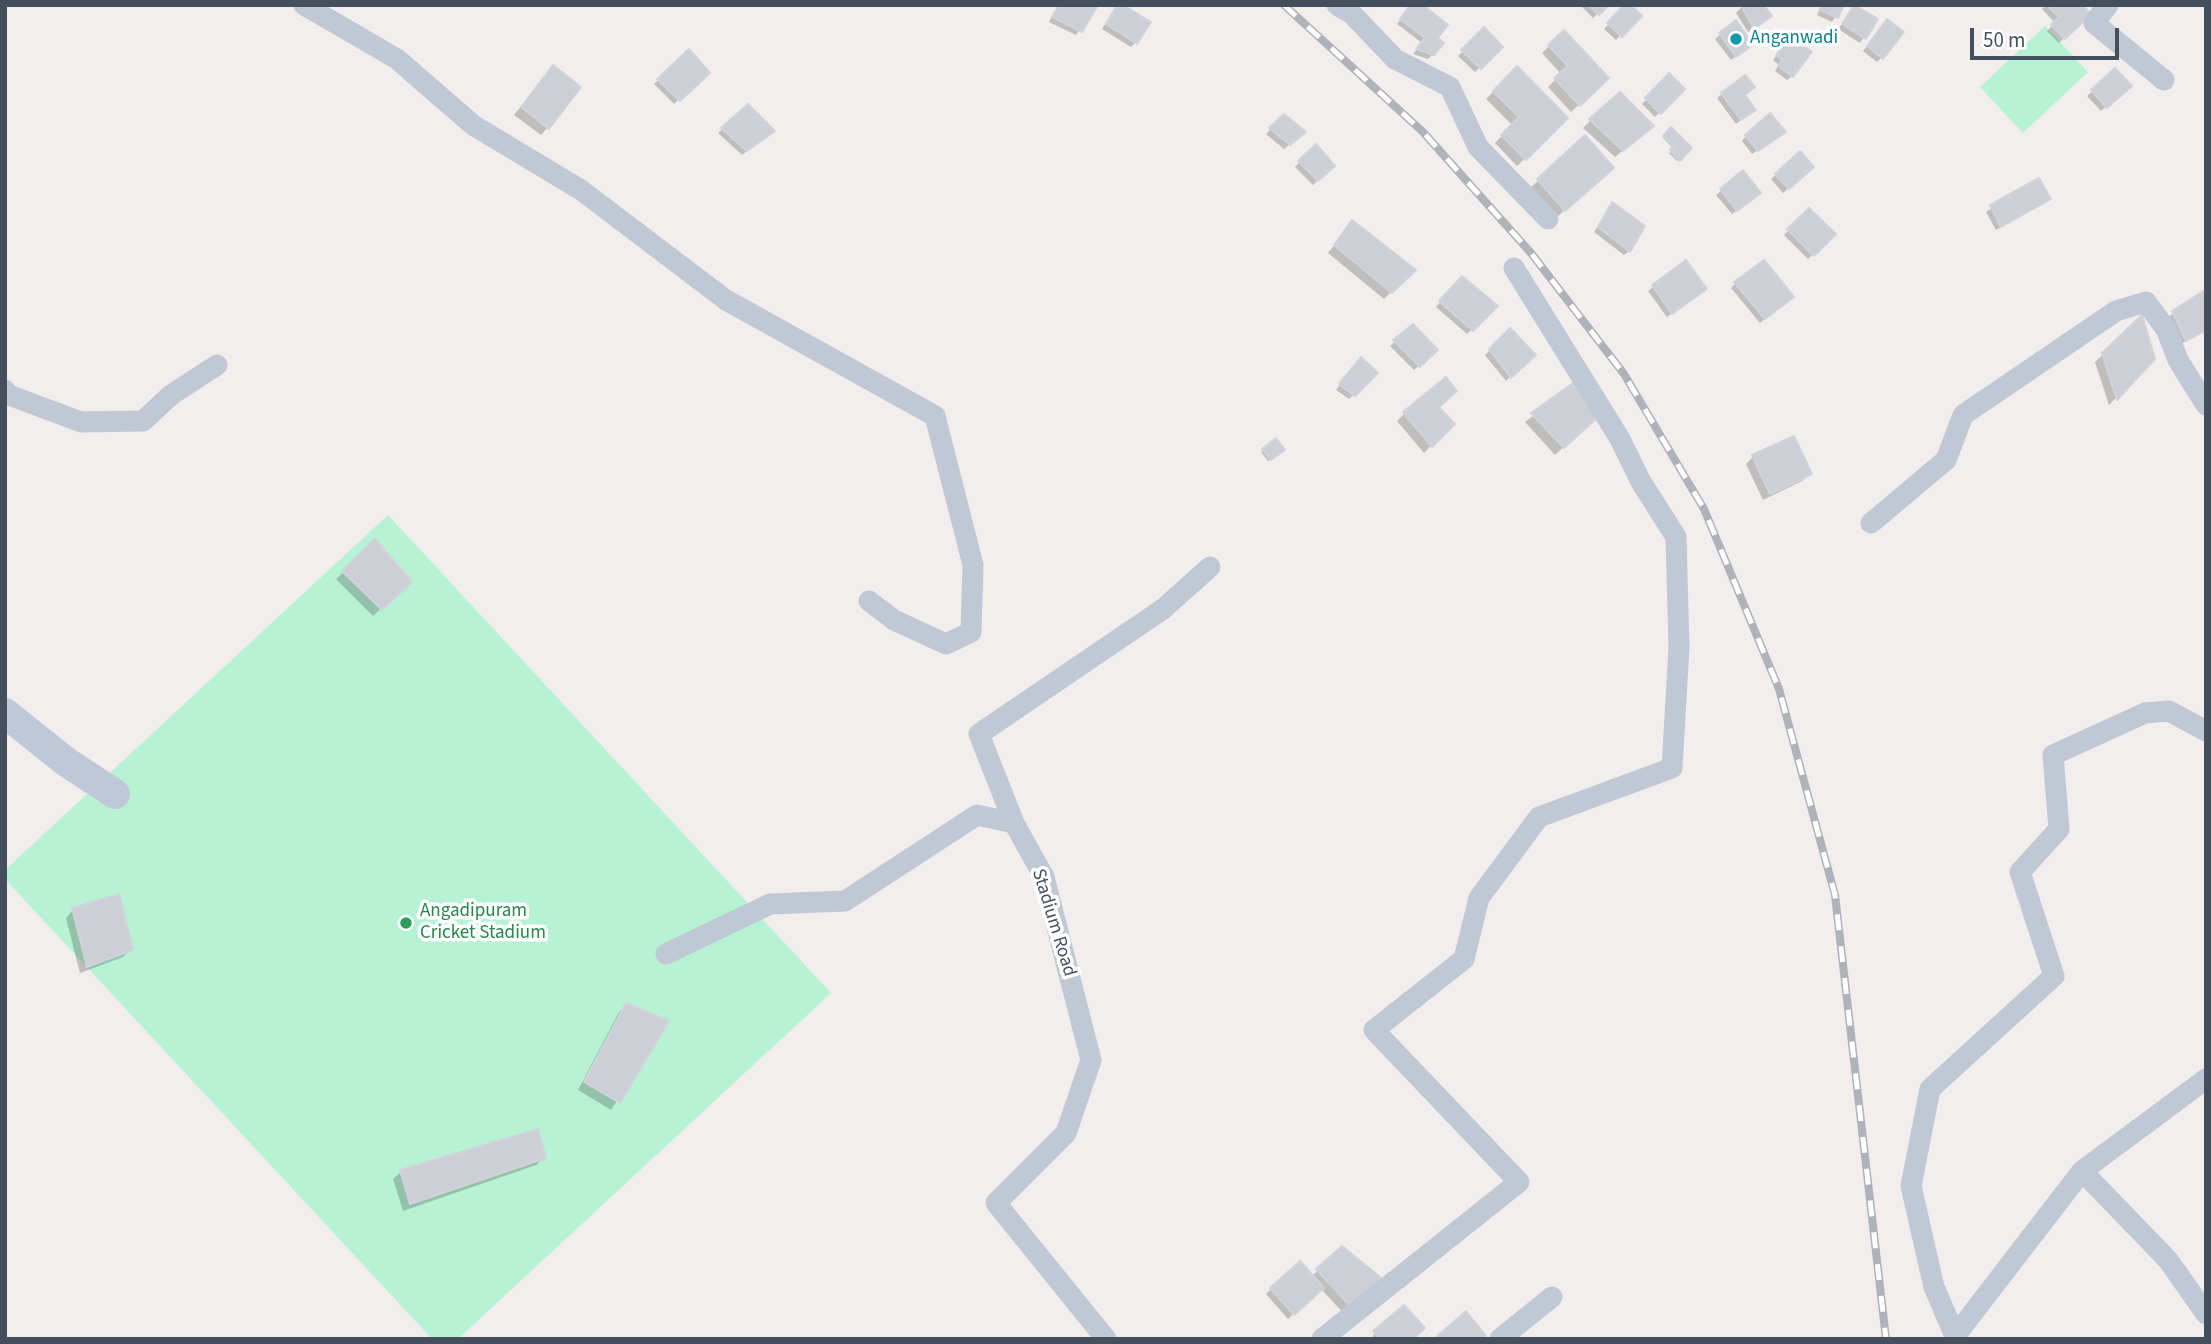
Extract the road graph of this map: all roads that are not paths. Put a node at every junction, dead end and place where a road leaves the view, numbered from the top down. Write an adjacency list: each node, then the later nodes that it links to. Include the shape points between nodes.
1 (304, 5): 12 (street, via 397,59 473,125 581,190 726,300 935,416 973,565 971,632 946,644 894,620)
2 (1337, 5): 5 (street, via 1352,13 1395,59 1450,87 1478,147)
3 (2108, 5): 4 (street, via 2094,23)
4 (2164, 80)
5 (1548, 219)
6 (1514, 268): 23 (street, via 1676,537 1679,647 1672,768 1539,817 1479,898 1464,959 1374,1030 1519,1182)
7 (217, 365): 8 (street, via 171,395 143,421 81,422)
8 (5, 390)
9 (2206, 405): 10 (street, via 2178,360 2166,329 2146,302 2116,310 1962,415 1947,460)
10 (1871, 523)
11 (1210, 567): 16 (street, via 1163,608 979,734)
12 (869, 601)
13 (5, 713): 15 (street, via 65,761)
14 (2206, 732): 19 (street, via 2169,711 2145,713 2053,754 2059,829 2020,872 2054,976 1930,1088 1911,1186 1934,1287 1955,1336)
15 (115, 793)
16 (1014, 823): 17 (street, via 977,815 845,901 769,904); 22 (street, Stadium Road, via 1044,877 1091,1060 1066,1133 996,1203)
17 (666, 954)
18 (2206, 1079): 19 (street)
19 (2082, 1171): 21 (street, via 2168,1259)
20 (1552, 1297): 24 (street)
21 (2206, 1314)
22 (1106, 1339)
23 (1322, 1339)
24 (1500, 1339)

